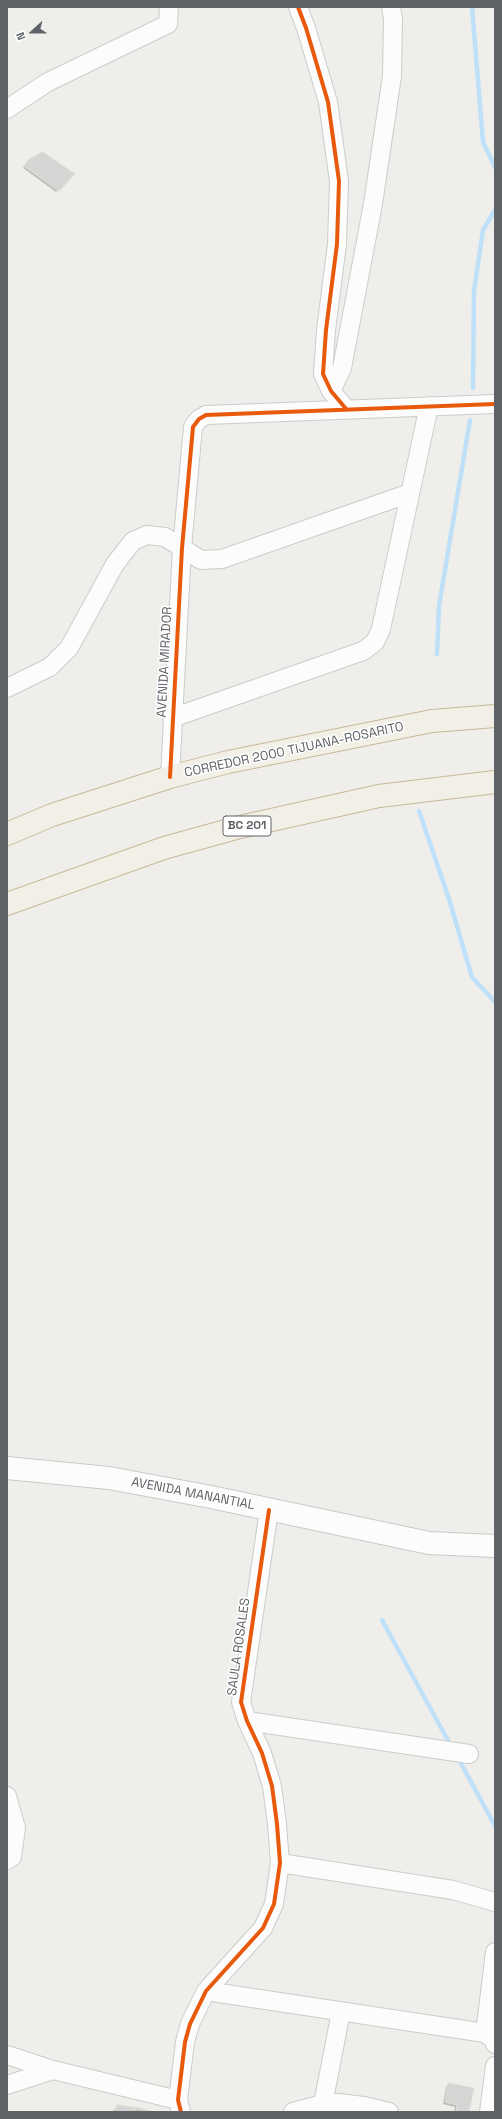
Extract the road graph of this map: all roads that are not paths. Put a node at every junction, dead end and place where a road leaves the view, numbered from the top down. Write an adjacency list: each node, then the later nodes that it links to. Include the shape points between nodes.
1 (168, 7): 4 (street, via 168,24 48,82)
2 (298, 7): 5 (street, via 328,102 339,181 337,244 323,374)
3 (391, 7): 5 (street, via 392,76 373,204 342,368)
4 (7, 109)
5 (331, 391): 8 (street)
6 (495, 404): 7 (street, AVENIDA MIRADOR)
7 (429, 406): 8 (street, AVENIDA MIRADOR); 9 (street)
8 (347, 410): 10 (street, AVENIDA MIRADOR, via 206,415 199,420 194,427)
9 (410, 493): 10 (street, via 222,559 201,560); 13 (street, via 381,629 375,642 363,651)
10 (182, 548): 11 (street, via 165,537 147,535 133,542 115,564 69,648 50,667); 13 (street, AVENIDA MIRADOR)
11 (7, 688)
12 (495, 716): 14 (highway, CORREDOR 2000 TIJUANA-ROSARITO, via 432,721 325,741)
13 (172, 718): 14 (street, AVENIDA MIRADOR)
14 (170, 777): 16 (highway, CORREDOR 2000 TIJUANA-ROSARITO, via 52,815)
15 (495, 782): 17 (highway, BC 201, via 379,796 240,827 164,848)
16 (7, 834)
17 (7, 904)
18 (7, 1468): 19 (main road, AVENIDA MANANTIAL, via 109,1478)
19 (269, 1510): 20 (main road, AVENIDA MANANTIAL, via 429,1543); 21 (street, SAULA ROSALES, via 241,1702)
20 (495, 1546)
21 (247, 1721): 22 (street); 25 (street, SAULA ROSALES, via 262,1753 272,1786)
22 (469, 1754)
23 (7, 1796): 24 (street, via 16,1828 12,1857)
24 (7, 1860)
25 (280, 1863): 26 (street, via 453,1890); 28 (street, SAULA ROSALES, via 274,1904 263,1928)
26 (495, 1902)
27 (495, 1952): 30 (street)
28 (206, 1991): 29 (street); 36 (street, SAULA ROSALES, via 190,2024 185,2042)
29 (341, 2012): 30 (street); 35 (street)
30 (490, 2038)
31 (7, 2055): 33 (street)
32 (495, 2066): 40 (street)
33 (53, 2070): 34 (street); 36 (street)
34 (7, 2085)
35 (323, 2104): 37 (street, via 338,2103); 38 (street)
36 (180, 2106)
37 (363, 2109): 39 (street)
38 (293, 2112)
39 (389, 2112)
40 (489, 2112)

